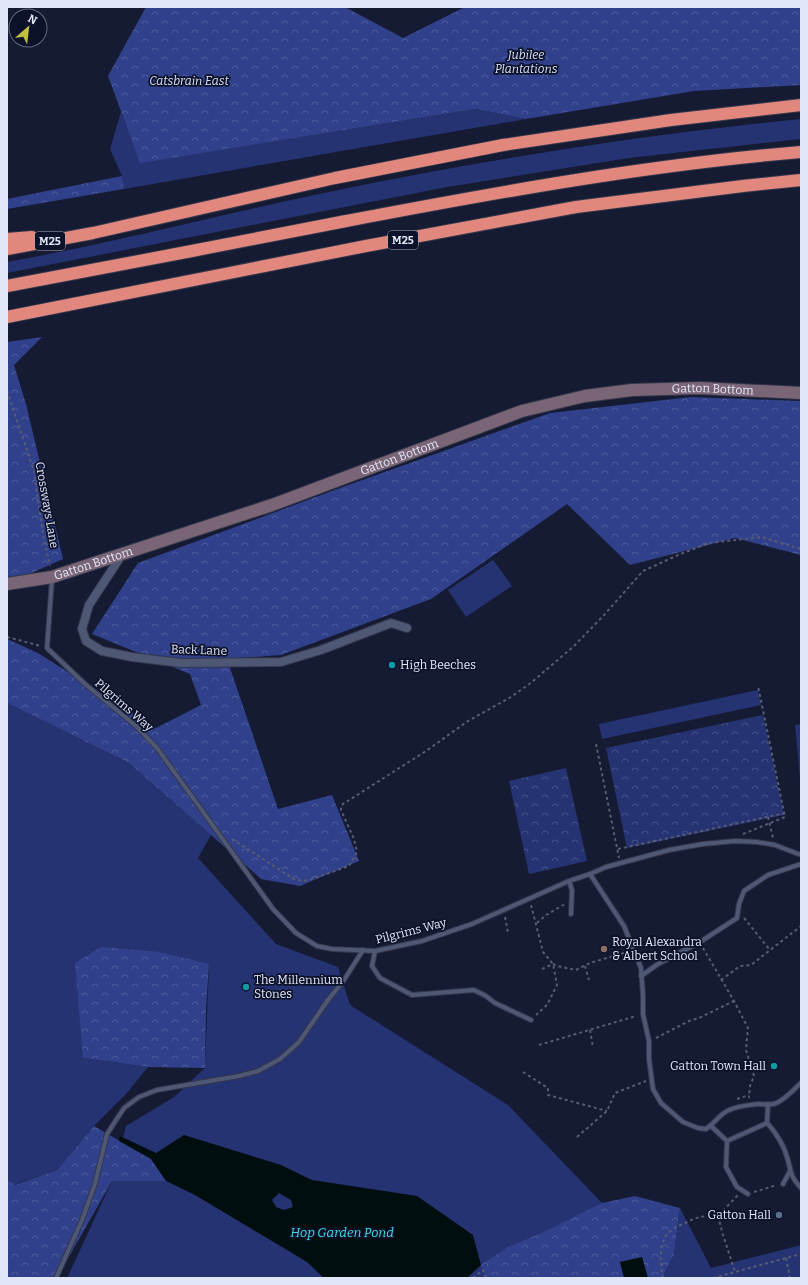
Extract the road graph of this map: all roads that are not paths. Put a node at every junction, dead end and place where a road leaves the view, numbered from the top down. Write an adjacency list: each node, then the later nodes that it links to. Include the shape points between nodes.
1 (801, 105): 4 (highway, M25, via 671,120 503,145 335,178)
2 (801, 152): 7 (highway, M25, via 667,166 555,183)
3 (801, 180): 8 (highway, M25, via 576,207)
4 (93, 233): 5 (highway, M25); 6 (highway, M25)
5 (7, 239)
6 (7, 249)
7 (7, 286)
8 (7, 316)
9 (801, 393): 10 (street, Gatton Bottom, via 700,388 632,390 585,396 522,411 272,505)
10 (123, 553): 11 (street, Gatton Bottom); 13 (street, Back Lane, via 89,605 82,630 86,641 102,651 180,663 281,662 321,650 391,623)
11 (52, 577): 12 (street, Gatton Bottom); 19 (lane, Pilgrims Way, via 47,648 85,684 136,726 157,748 272,910 296,933 317,946)
12 (7, 584)
13 (407, 628)
14 (801, 855): 16 (lane, Pilgrims Way, via 775,845 735,841 669,850 606,867)
15 (801, 864): 21 (lane, via 768,875 744,891 737,918)
16 (590, 874): 17 (lane, Pilgrims Way); 21 (lane, via 624,926)
17 (569, 881): 18 (lane, via 572,890); 20 (lane, Pilgrims Way, via 472,924 422,941)
18 (571, 914)
19 (363, 950): 20 (lane, Pilgrims Way); 32 (lane, via 299,1042 280,1059 258,1071 239,1076 157,1090 139,1097 124,1108 107,1134 93,1190)
20 (375, 951): 22 (lane, via 372,966 380,978 412,995 474,990 494,1003)
21 (641, 976): 26 (lane, via 643,1014 649,1041 653,1089 661,1103 683,1122 698,1128 706,1129)
22 (531, 1020)
23 (801, 1083): 24 (lane, via 775,1104)
24 (768, 1104): 25 (lane); 26 (lane, via 748,1105 728,1111 716,1118)
25 (767, 1123): 27 (lane); 28 (lane, via 786,1155)
26 (711, 1126): 27 (lane)
27 (727, 1140): 31 (lane, via 726,1168 736,1186)
28 (790, 1172): 29 (lane); 30 (lane)
29 (783, 1184)
30 (801, 1188)
31 (748, 1194)
32 (56, 1278)

